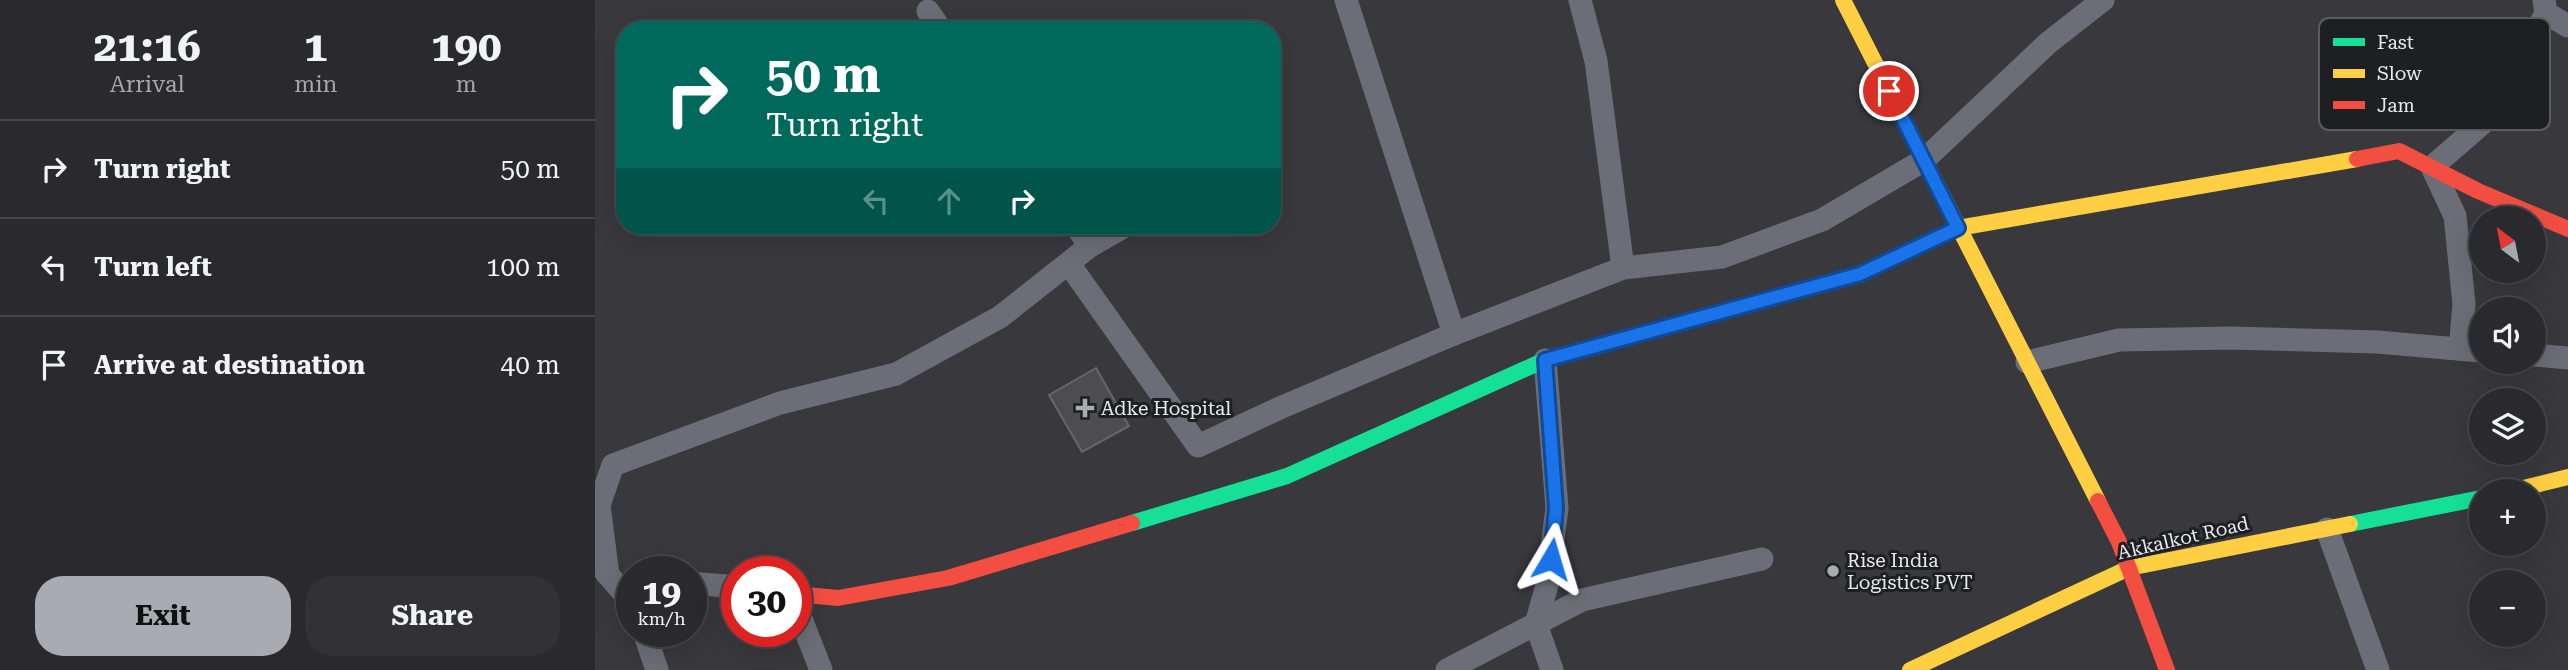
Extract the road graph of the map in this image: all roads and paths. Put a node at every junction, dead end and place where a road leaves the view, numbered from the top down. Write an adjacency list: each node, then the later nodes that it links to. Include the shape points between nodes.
1 (1346, 0): 17 (street)
2 (1580, 0): 16 (street, via 1596,61)
3 (1843, 0): 8 (street)
4 (2103, 0): 8 (street, via 2048,43)
5 (2545, 6): 6 (street)
6 (2568, 26)
7 (2475, 130): 9 (street)
8 (1924, 160): 10 (street); 16 (street, via 1822,220 1722,257)
9 (2432, 167): 10 (street, via 2399,151); 11 (street); 18 (street, via 2455,215)
10 (1958, 228): 22 (street, via 1860,274); 23 (street)
11 (2568, 229)
12 (1082, 235): 14 (street)
13 (1109, 235): 14 (street)
14 (1090, 246): 15 (street)
15 (1069, 264): 17 (street, via 1198,446); 29 (street, via 1000,317 896,374 780,403 613,465 599,505)
16 (1623, 268): 17 (street)
17 (1454, 334)
18 (2469, 337)
19 (2469, 350): 23 (street, via 2377,342 2119,340)
20 (2546, 356): 21 (street)
21 (2568, 358)
22 (1545, 360): 32 (street, via 1287,477 948,578 838,598); 33 (street, via 1556,508 1548,585)
23 (2027, 362): 30 (street)
24 (2568, 477): 25 (street)
25 (2546, 482)
26 (2469, 500): 27 (street, Akkalkot Road)
27 (2327, 529): 30 (street, Akkalkot Road); 42 (street)
28 (1762, 559): 33 (street, via 1582,600)
29 (601, 567): 31 (street)
30 (2129, 568): 40 (street, Akkalkot Road); 41 (street)
31 (616, 584)
32 (812, 596)
33 (1536, 624): 38 (street); 39 (street)
34 (649, 647): 36 (street)
35 (812, 647): 37 (street)
36 (656, 670)
37 (821, 670)
38 (1447, 670)
39 (1552, 670)
40 (1910, 670)
41 (2167, 670)
42 (2378, 670)

